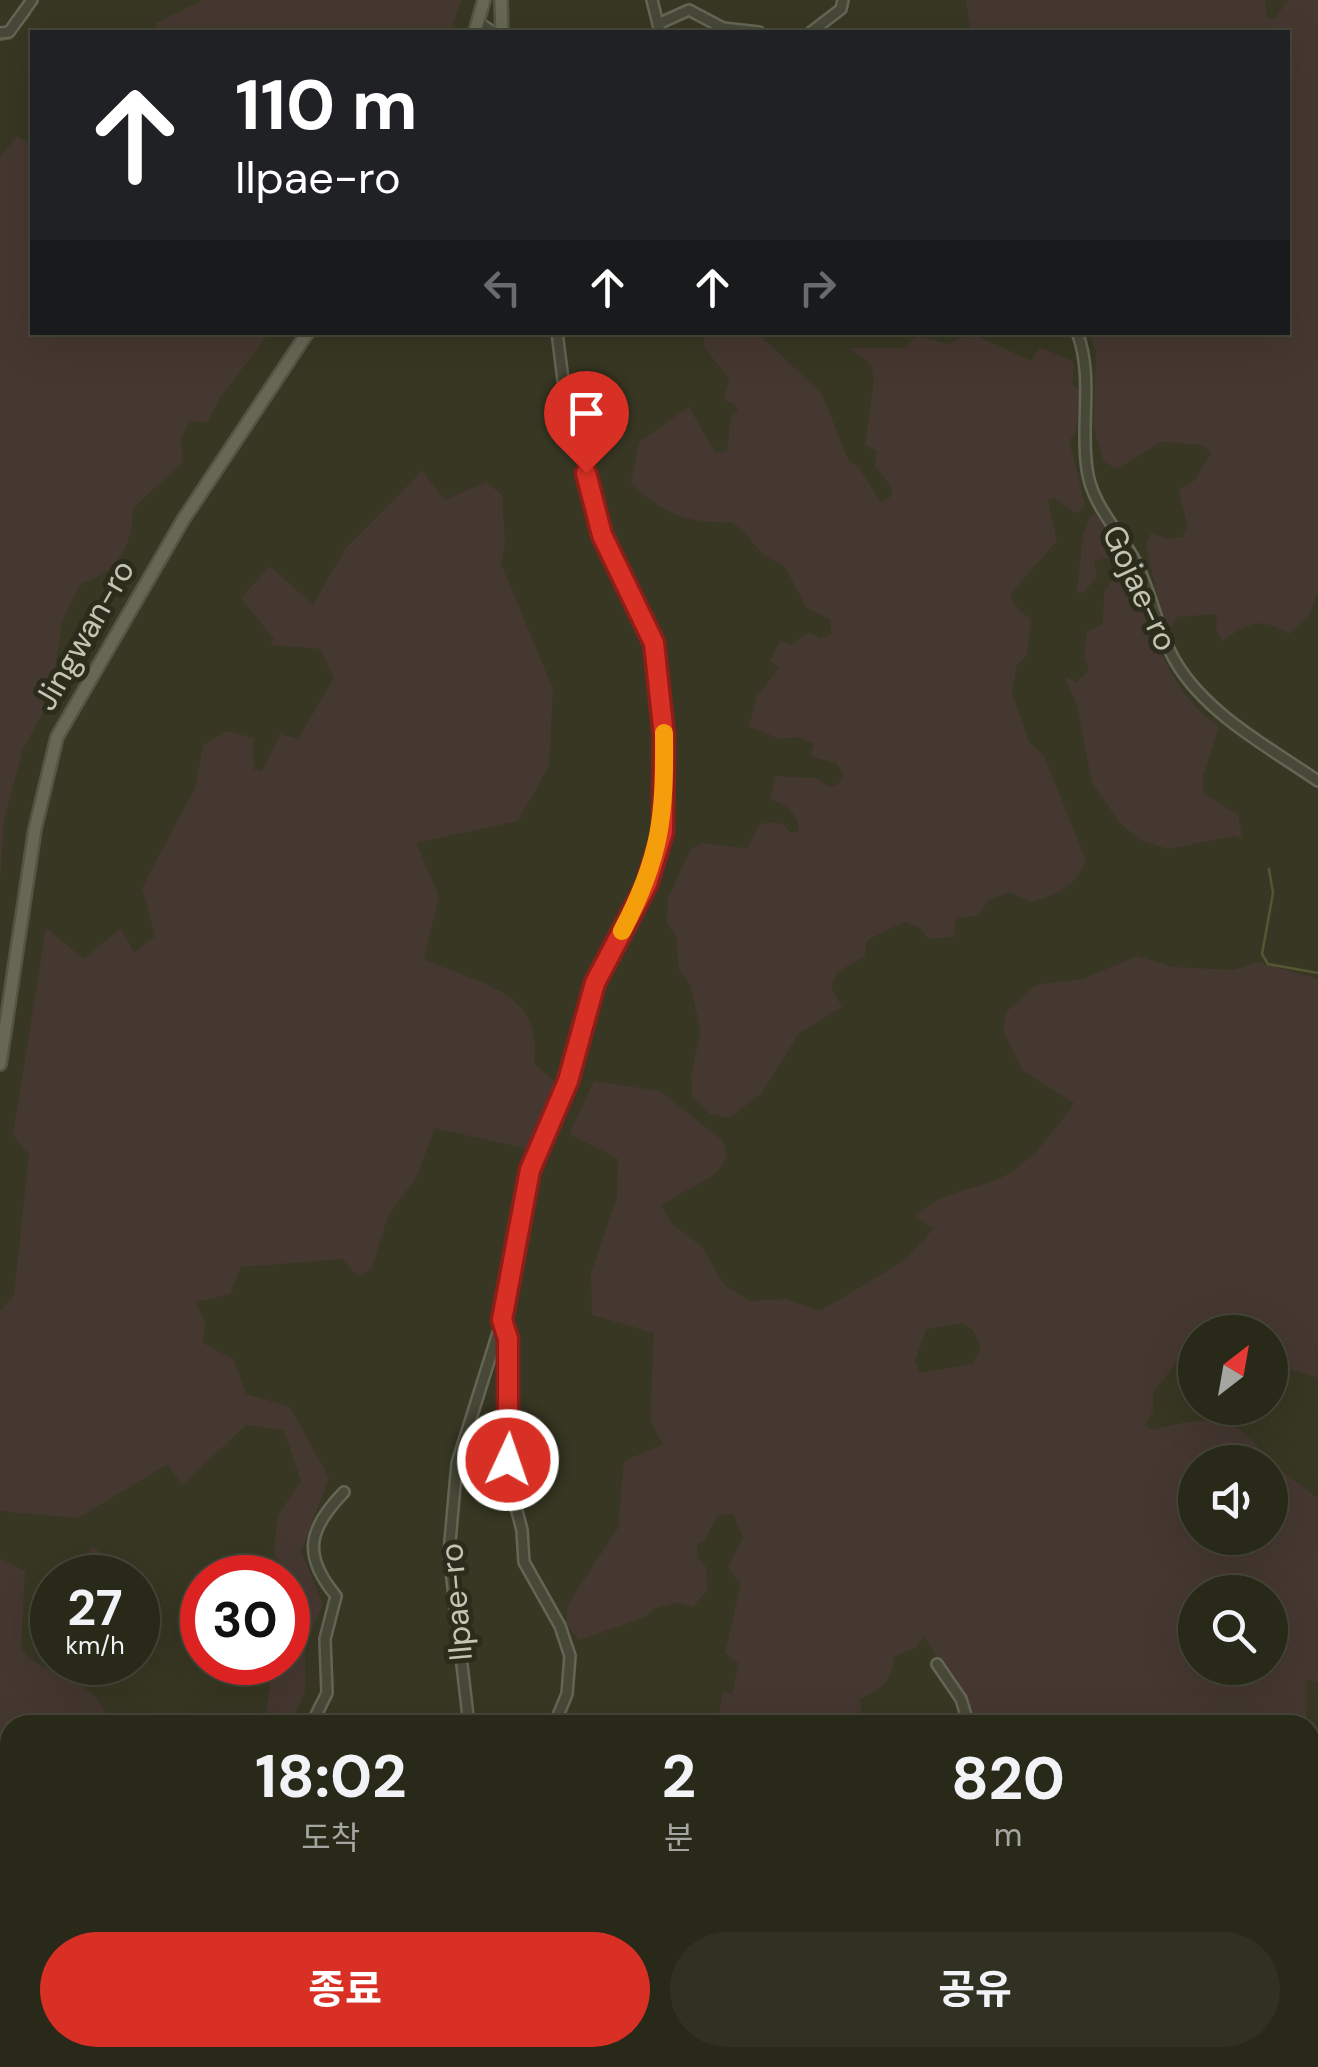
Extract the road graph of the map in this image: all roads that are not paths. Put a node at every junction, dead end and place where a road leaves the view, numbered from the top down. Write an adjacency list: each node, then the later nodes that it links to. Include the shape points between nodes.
1 (32, 0): 11 (street, via 9,32)
2 (484, 0): 6 (main road)
3 (501, 0): 8 (main road)
4 (652, 0): 7 (street)
5 (844, 0): 10 (street)
6 (476, 28)
7 (659, 28): 9 (street, via 689,10)
8 (502, 30)
9 (740, 30)
10 (814, 30)
11 (0, 33)
12 (306, 335): 16 (main road, Jingwan-ro, via 183,520 57,737)
13 (557, 335): 18 (street, Ilpae-ro, via 602,535 654,643 664,736 663,832 647,884 595,983 568,1081 530,1170)
14 (1078, 335): 15 (street, Gojae-ro, via 1087,372 1087,473 1096,500 1135,560 1177,665 1249,734)
15 (1318, 780)
16 (5, 975): 17 (main road, Jingwan-ro)
17 (0, 1064)
18 (502, 1320): 22 (street, Ilpae-ro, via 457,1463 449,1518); 23 (street, via 508,1339 509,1481 524,1562 570,1656)
19 (344, 1492): 21 (street, via 326,1511 312,1545 314,1568 336,1596 325,1639 327,1693)
20 (937, 1664): 24 (street)
21 (317, 1715)
22 (468, 1715)
23 (558, 1715)
24 (965, 1715)

